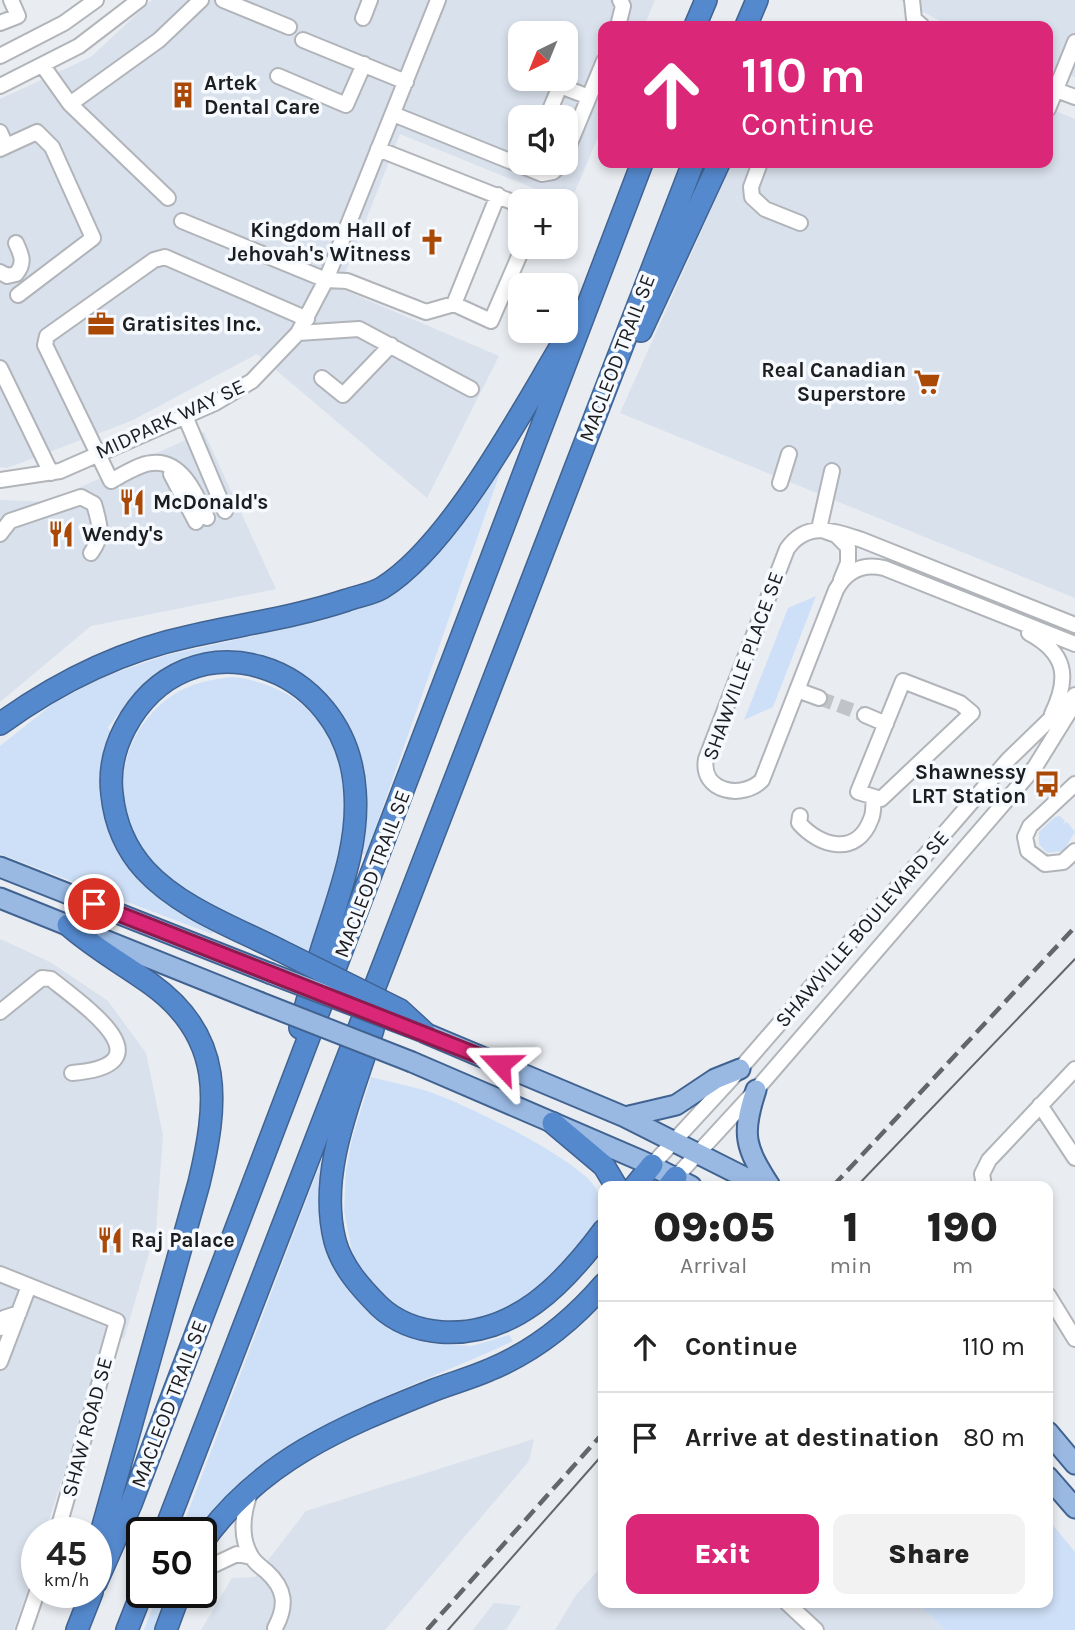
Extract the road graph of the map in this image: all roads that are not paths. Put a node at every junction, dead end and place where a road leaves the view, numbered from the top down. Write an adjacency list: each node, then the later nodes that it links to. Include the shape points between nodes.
1 (11, 0): 17 (street, via 18,16)
2 (96, 0): 21 (street, via 64,23)
3 (139, 0): 23 (street, via 79,46)
4 (201, 0): 32 (street, via 159,40)
5 (223, 0): 18 (street)
6 (370, 0): 12 (street)
7 (438, 0): 26 (street, MIDPARK WAY SE)
8 (621, 0): 13 (street)
9 (706, 0): 14 (highway)
10 (757, 0): 15 (highway)
11 (912, 0): 16 (street)
12 (363, 18)
13 (619, 21)
14 (697, 21)
15 (748, 21)
16 (916, 21)
17 (0, 23)
18 (289, 27)
19 (303, 40): 22 (street)
20 (1075, 42): 27 (street)
21 (0, 56)
22 (364, 64): 25 (street, via 346,105); 26 (street)
23 (43, 66): 28 (street); 32 (street)
24 (598, 75): 30 (street)
25 (278, 76)
26 (406, 82): 34 (street, MIDPARK WAY SE)
27 (1053, 83)
28 (0, 86)
29 (1053, 88): 31 (street)
30 (589, 97): 33 (street, via 559,86); 35 (street)
31 (1075, 97)
32 (70, 104): 44 (street)
33 (552, 105)
34 (393, 114): 37 (street, MIDPARK WAY SE); 38 (street)
35 (578, 124)
36 (2, 142): 52 (street, via 37,132 52,147 93,238)
37 (378, 149): 43 (street); 51 (street, MIDPARK WAY SE)
38 (508, 158)
39 (640, 168): 53 (highway, MACLEOD TRAIL SE)
40 (691, 168): 59 (highway, MACLEOD TRAIL SE)
41 (717, 168): 59 (highway, via 635,344)
42 (758, 168): 47 (street, via 752,197 765,209)
43 (498, 195): 45 (street); 54 (street)
44 (168, 198)
45 (508, 200)
46 (182, 220): 51 (street)
47 (800, 223)
48 (16, 243): 50 (street, via 22,267 16,274)
49 (518, 259): 54 (street, via 491,321)
50 (0, 272)
51 (326, 280): 54 (street, via 347,281 426,312); 55 (street, MIDPARK WAY SE)
52 (18, 295)
53 (588, 303): 83 (highway, via 491,460 428,548 381,589 312,612 188,636 112,660 58,685); 104 (highway, MACLEOD TRAIL SE)
54 (454, 304)
55 (307, 319): 56 (street, MIDPARK WAY SE); 63 (street, via 175,259 154,260 47,336 45,345)
56 (298, 333): 57 (street, via 359,329); 62 (street, MIDPARK WAY SE, via 252,381)
57 (391, 345): 60 (street, via 343,395); 61 (street)
58 (0, 368): 66 (street)
59 (610, 375): 93 (highway, MACLEOD TRAIL SE)
60 (322, 378)
61 (471, 388)
62 (185, 416): 63 (street, MIDPARK WAY SE); 69 (street)
63 (97, 454): 66 (street, MIDPARK WAY SE); 70 (street, via 111,481 151,463 166,465 193,487)
64 (789, 454): 68 (street)
65 (832, 471): 71 (street)
66 (51, 473): 67 (street, MIDPARK WAY SE)
67 (0, 480)
68 (780, 483)
69 (225, 511)
70 (202, 520)
71 (819, 529): 74 (street, SHAWVILLE PLACE SE, via 848,547 848,563); 76 (street, via 862,541); 78 (street, SHAWVILLE PLACE SE, via 797,536 787,549 706,759 707,774 715,784 741,792 762,780)
72 (0, 534): 73 (street, via 10,521 81,497 94,504 102,528)
73 (90, 553)
74 (836, 590): 75 (street, via 850,573 875,565); 78 (street, SHAWVILLE PLACE SE)
75 (978, 605): 77 (street); 85 (street, via 1042,640 1059,661 1065,678 1063,690)
76 (1075, 625)
77 (1075, 644)
78 (797, 690): 80 (street)
79 (1075, 695): 85 (street, SHAWVILLE BOULEVARD SE)
80 (819, 698)
81 (1075, 702): 99 (street, SHAWVILLE BOULEVARD SE, via 1035,767)
82 (864, 715): 84 (street)
83 (0, 724)
84 (886, 724): 87 (street, via 858,792); 87 (street, via 903,681 960,703 972,713 881,799)
85 (1046, 726): 96 (street, SHAWVILLE BOULEVARD SE, via 1008,760)
86 (1075, 785): 89 (street, via 1030,826 1025,837 1031,855 1045,864 1063,862)
87 (874, 797): 88 (street, via 871,819 860,835 845,844 831,846 817,839 799,823)
88 (800, 816)
89 (1075, 851)
90 (0, 867): 95 (main road, bridge)
91 (0, 898): 92 (main road)
92 (68, 925): 102 (main road, bridge, via 412,1062); 130 (highway, via 181,1010 204,1049 213,1095 200,1183)
93 (380, 975): 115 (highway, via 384,993 331,1177 336,1242 357,1285 391,1317 421,1331 488,1328 544,1298); 131 (highway, MACLEOD TRAIL SE)
94 (0, 1012): 98 (street, via 42,978 51,979 99,1017 115,1036 120,1050 117,1057 98,1071)
95 (425, 1033): 101 (main road); 104 (highway, bridge, via 400,1010 277,949 216,919 155,879 130,852 114,812 111,769 132,715 164,685 202,666 234,663 264,667 303,686 332,716 346,742 354,776 356,809 349,862)
96 (740, 1069): 101 (main road, via 676,1104); 103 (street, SHAWVILLE BOULEVARD SE)
97 (1075, 1069): 100 (street)
98 (72, 1073)
99 (757, 1090): 105 (street, SHAWVILLE BOULEVARD SE); 113 (main road, via 746,1137)
100 (1040, 1105): 106 (street); 114 (street, via 989,1160)
101 (625, 1117): 103 (main road)
102 (553, 1124): 107 (main road); 108 (highway, via 604,1166)
103 (675, 1142): 105 (main road); 107 (street, SHAWVILLE BOULEVARD SE)
104 (267, 1148): 133 (highway, MACLEOD TRAIL SE)
105 (698, 1153): 111 (street, SHAWVILLE BOULEVARD SE); 112 (main road)
106 (1075, 1158)
107 (652, 1166): 109 (highway); 110 (main road)
108 (613, 1181)
109 (639, 1181)
110 (676, 1181)
111 (680, 1181)
112 (752, 1181)
113 (767, 1181)
114 (983, 1181)
115 (598, 1237)
116 (0, 1274): 117 (street)
117 (29, 1286): 120 (street); 129 (street, SHAW ROAD SE, via 117,1321)
118 (598, 1290): 127 (highway, via 534,1346 491,1370 331,1435)
119 (1053, 1303): 122 (street)
120 (19, 1313): 121 (street, via 4,1318); 123 (street)
121 (0, 1328)
122 (1075, 1339)
123 (0, 1362)
124 (1053, 1438): 125 (main road)
125 (1075, 1464)
126 (1053, 1483): 128 (main road)
127 (252, 1485): 132 (highway); 134 (street, via 243,1518)
128 (1075, 1508)
129 (62, 1517)
130 (106, 1517)
131 (170, 1517)
132 (217, 1523)
133 (112, 1547)
134 (251, 1557): 135 (street, via 237,1554); 141 (street, via 272,1576 284,1596 284,1612)
135 (217, 1563)
136 (32, 1608): 142 (street)
137 (85, 1608): 143 (highway)
138 (136, 1608): 144 (highway)
139 (174, 1608): 145 (highway)
140 (792, 1608): 146 (street)
141 (275, 1628)
142 (24, 1630)
143 (77, 1630)
144 (127, 1630)
145 (166, 1630)
146 (816, 1630)

